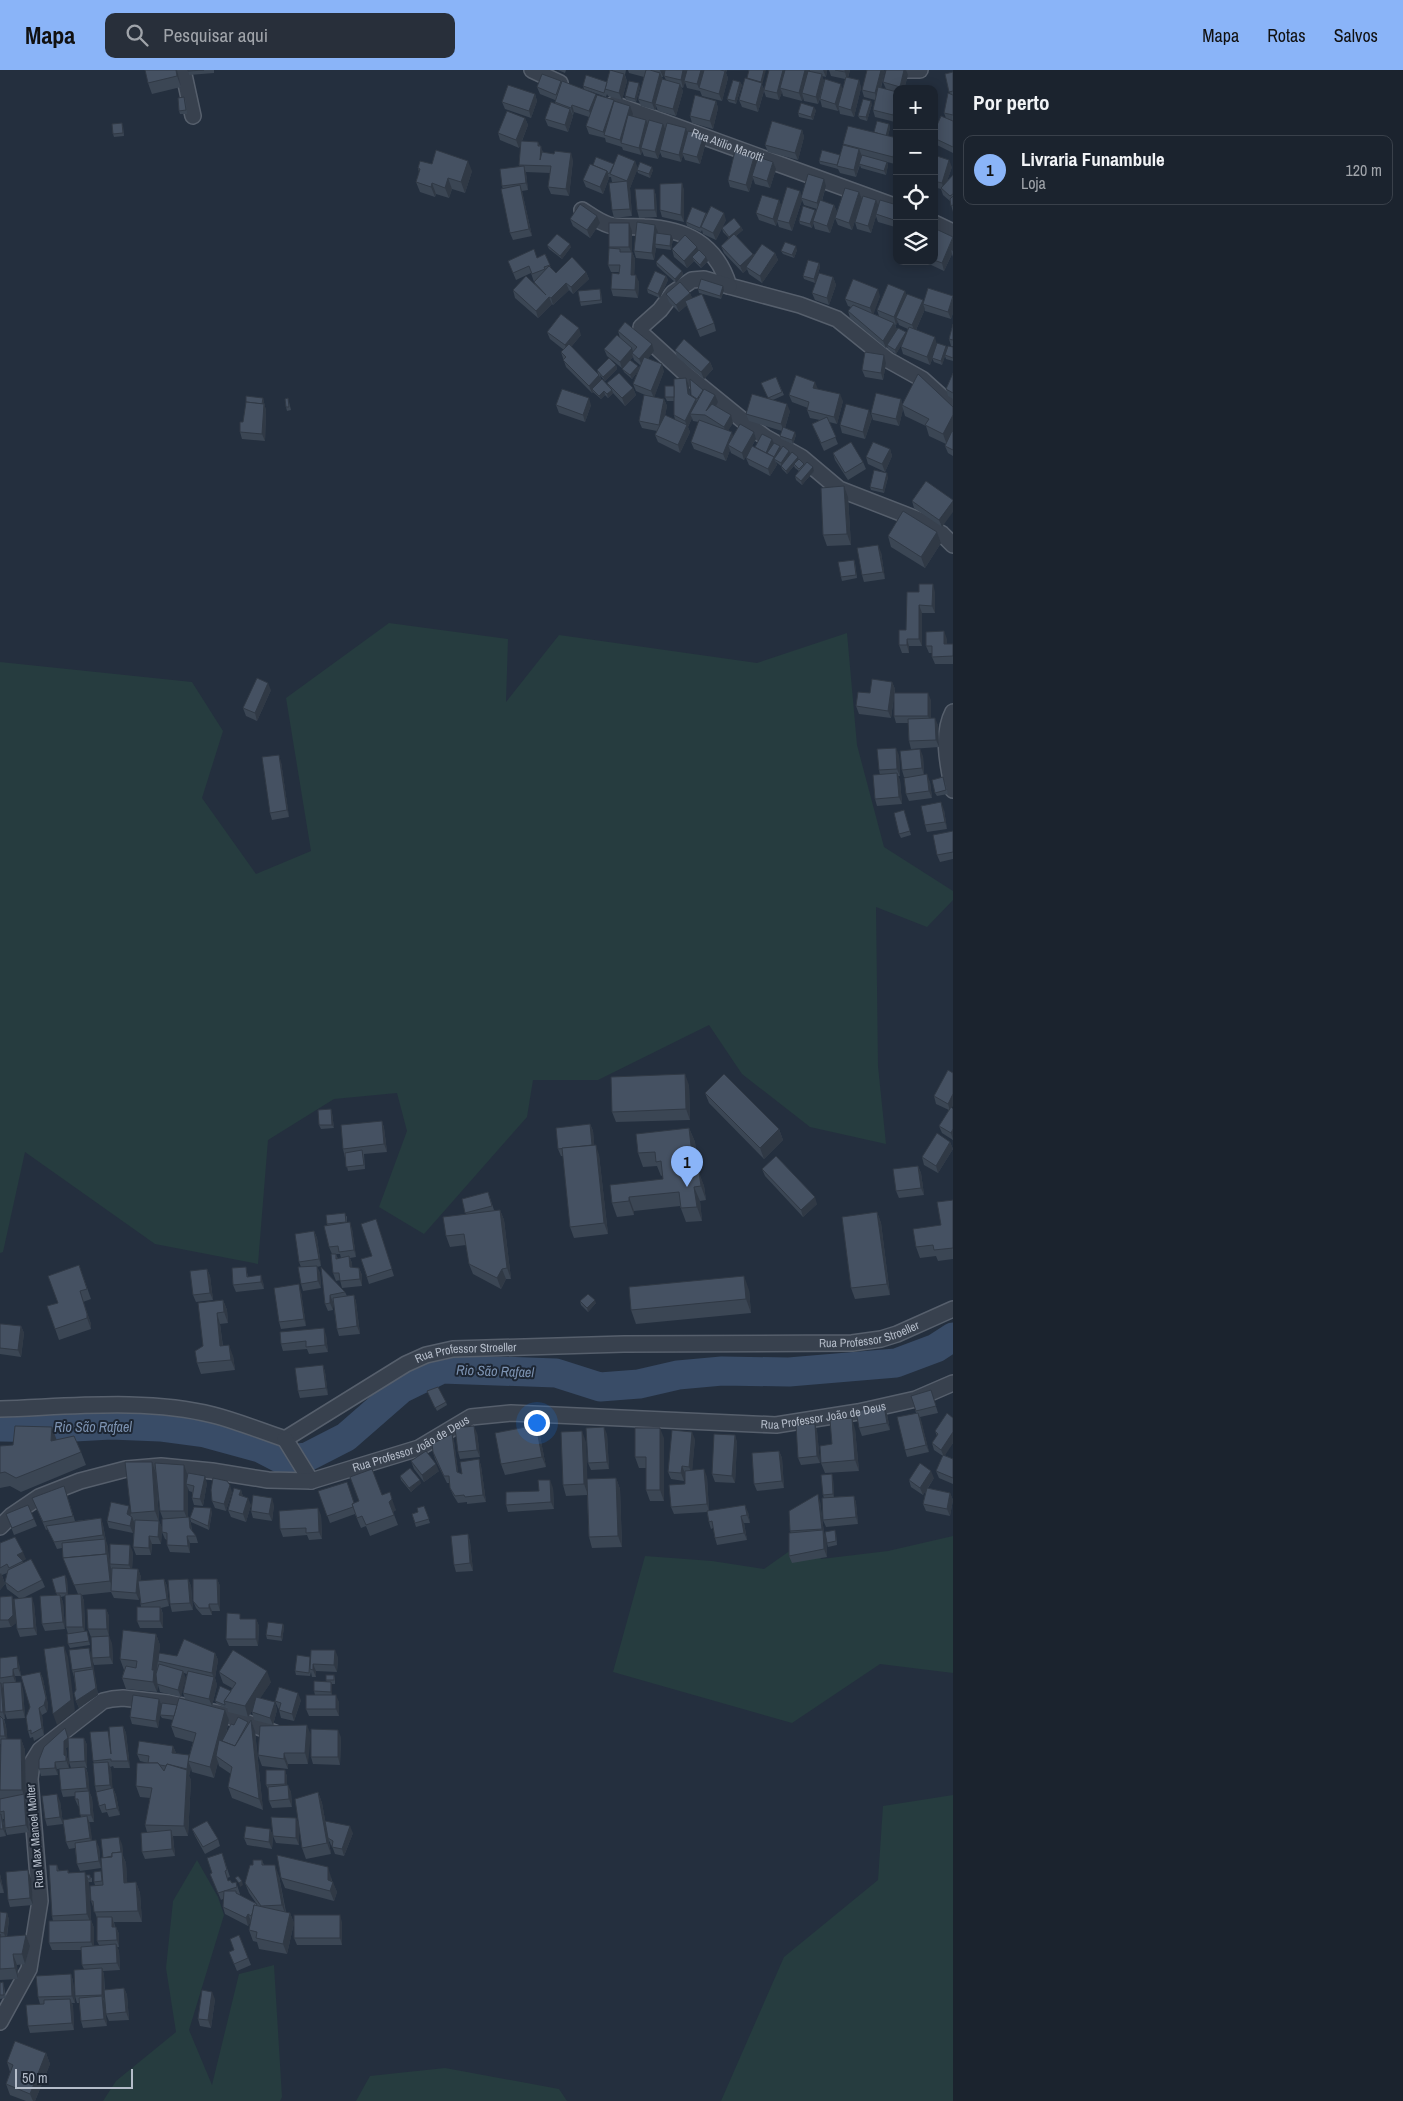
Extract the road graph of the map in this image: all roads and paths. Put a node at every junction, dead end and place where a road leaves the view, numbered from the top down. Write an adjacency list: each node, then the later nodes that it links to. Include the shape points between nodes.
1 (183, 70): 7 (street)
2 (532, 70): 5 (street)
3 (904, 70): 4 (street)
4 (920, 70)
5 (575, 89)
6 (602, 99): 8 (street, Rua Atílio Marotti)
7 (193, 116)
8 (893, 206)
9 (581, 210): 12 (street, via 608,225 681,232 710,251 724,270)
10 (938, 225): 11 (street)
11 (953, 232)
12 (728, 286): 13 (street, via 800,305 837,319 888,360 922,379); 14 (street, via 704,279 692,280 672,293 660,310 641,327 641,333 746,423 801,457 839,489 919,520)
13 (953, 407)
14 (953, 545)
15 (953, 712): 16 (street, via 947,723 947,755)
16 (953, 790)
17 (953, 1309): 20 (street, Rua Professor Stroeller, via 897,1334 852,1343 453,1349 406,1364)
18 (953, 1383): 21 (street, Rua Professor João de Deus, via 916,1399 776,1426 488,1414 471,1417 419,1448)
19 (0, 1409): 20 (street, via 142,1406 178,1409 212,1415)
20 (285, 1439): 21 (street)
21 (311, 1480): 22 (street, Rua Professor João de Deus, via 268,1480 161,1466 126,1469 80,1481 39,1497)
22 (0, 1527)
23 (275, 1733): 24 (street, Rua Max Manoel Molter, via 223,1714 123,1698 103,1701 40,1750 32,1763 30,1779 40,1901 29,1969)
24 (0, 2022)

